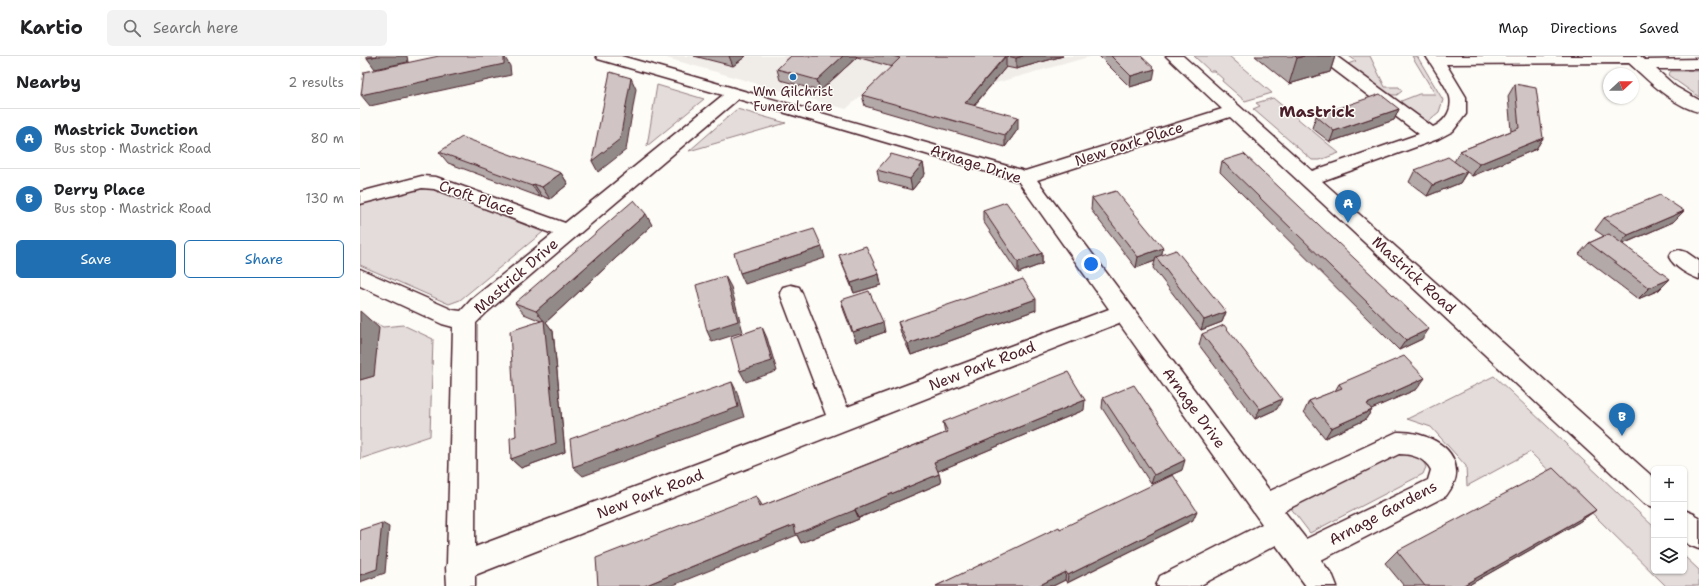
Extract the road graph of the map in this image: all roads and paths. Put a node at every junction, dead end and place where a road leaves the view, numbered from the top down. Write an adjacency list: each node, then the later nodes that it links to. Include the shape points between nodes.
1 (604, 56): 7 (street, Arnage Drive)
2 (1174, 56): 9 (street, Mastrick Road)
3 (1326, 56): 10 (street)
4 (1435, 58): 5 (street); 10 (street, via 1458,97 1457,114 1447,127)
5 (1635, 60): 6 (street); 8 (street, via 1670,90)
6 (1699, 64)
7 (735, 93): 11 (street, Arnage Drive); 14 (street, Mastrick Drive)
8 (1699, 107)
9 (1232, 111): 11 (street, New Park Place); 12 (street, Mastrick Road)
10 (1432, 135): 12 (street)
11 (1025, 177): 19 (street, Arnage Drive)
12 (1309, 179): 22 (street, Mastrick Road)
13 (360, 198): 14 (street, Croft Place, via 422,182 436,183)
14 (568, 232): 20 (street, Mastrick Drive, via 479,306)
15 (1679, 257): 16 (street)
16 (1699, 271)
17 (360, 277): 20 (street, via 450,318)
18 (791, 293): 21 (street)
19 (1123, 312): 21 (street, New Park Road); 23 (street, Arnage Drive)
20 (466, 320): 28 (street, Mastrick Drive)
21 (840, 421): 28 (street, New Park Road)
22 (1651, 492)
23 (1266, 507): 25 (street, Arnage Drive); 27 (street, Arnage Gardens, via 1398,443 1417,444 1436,455 1444,473 1437,488)
24 (1687, 526): 26 (street)
25 (1281, 528): 27 (street, Arnage Drive); 29 (street)
26 (1699, 536)
27 (1301, 556): 30 (street, Arnage Drive)
28 (461, 576)
29 (1170, 586)
30 (1323, 586)

